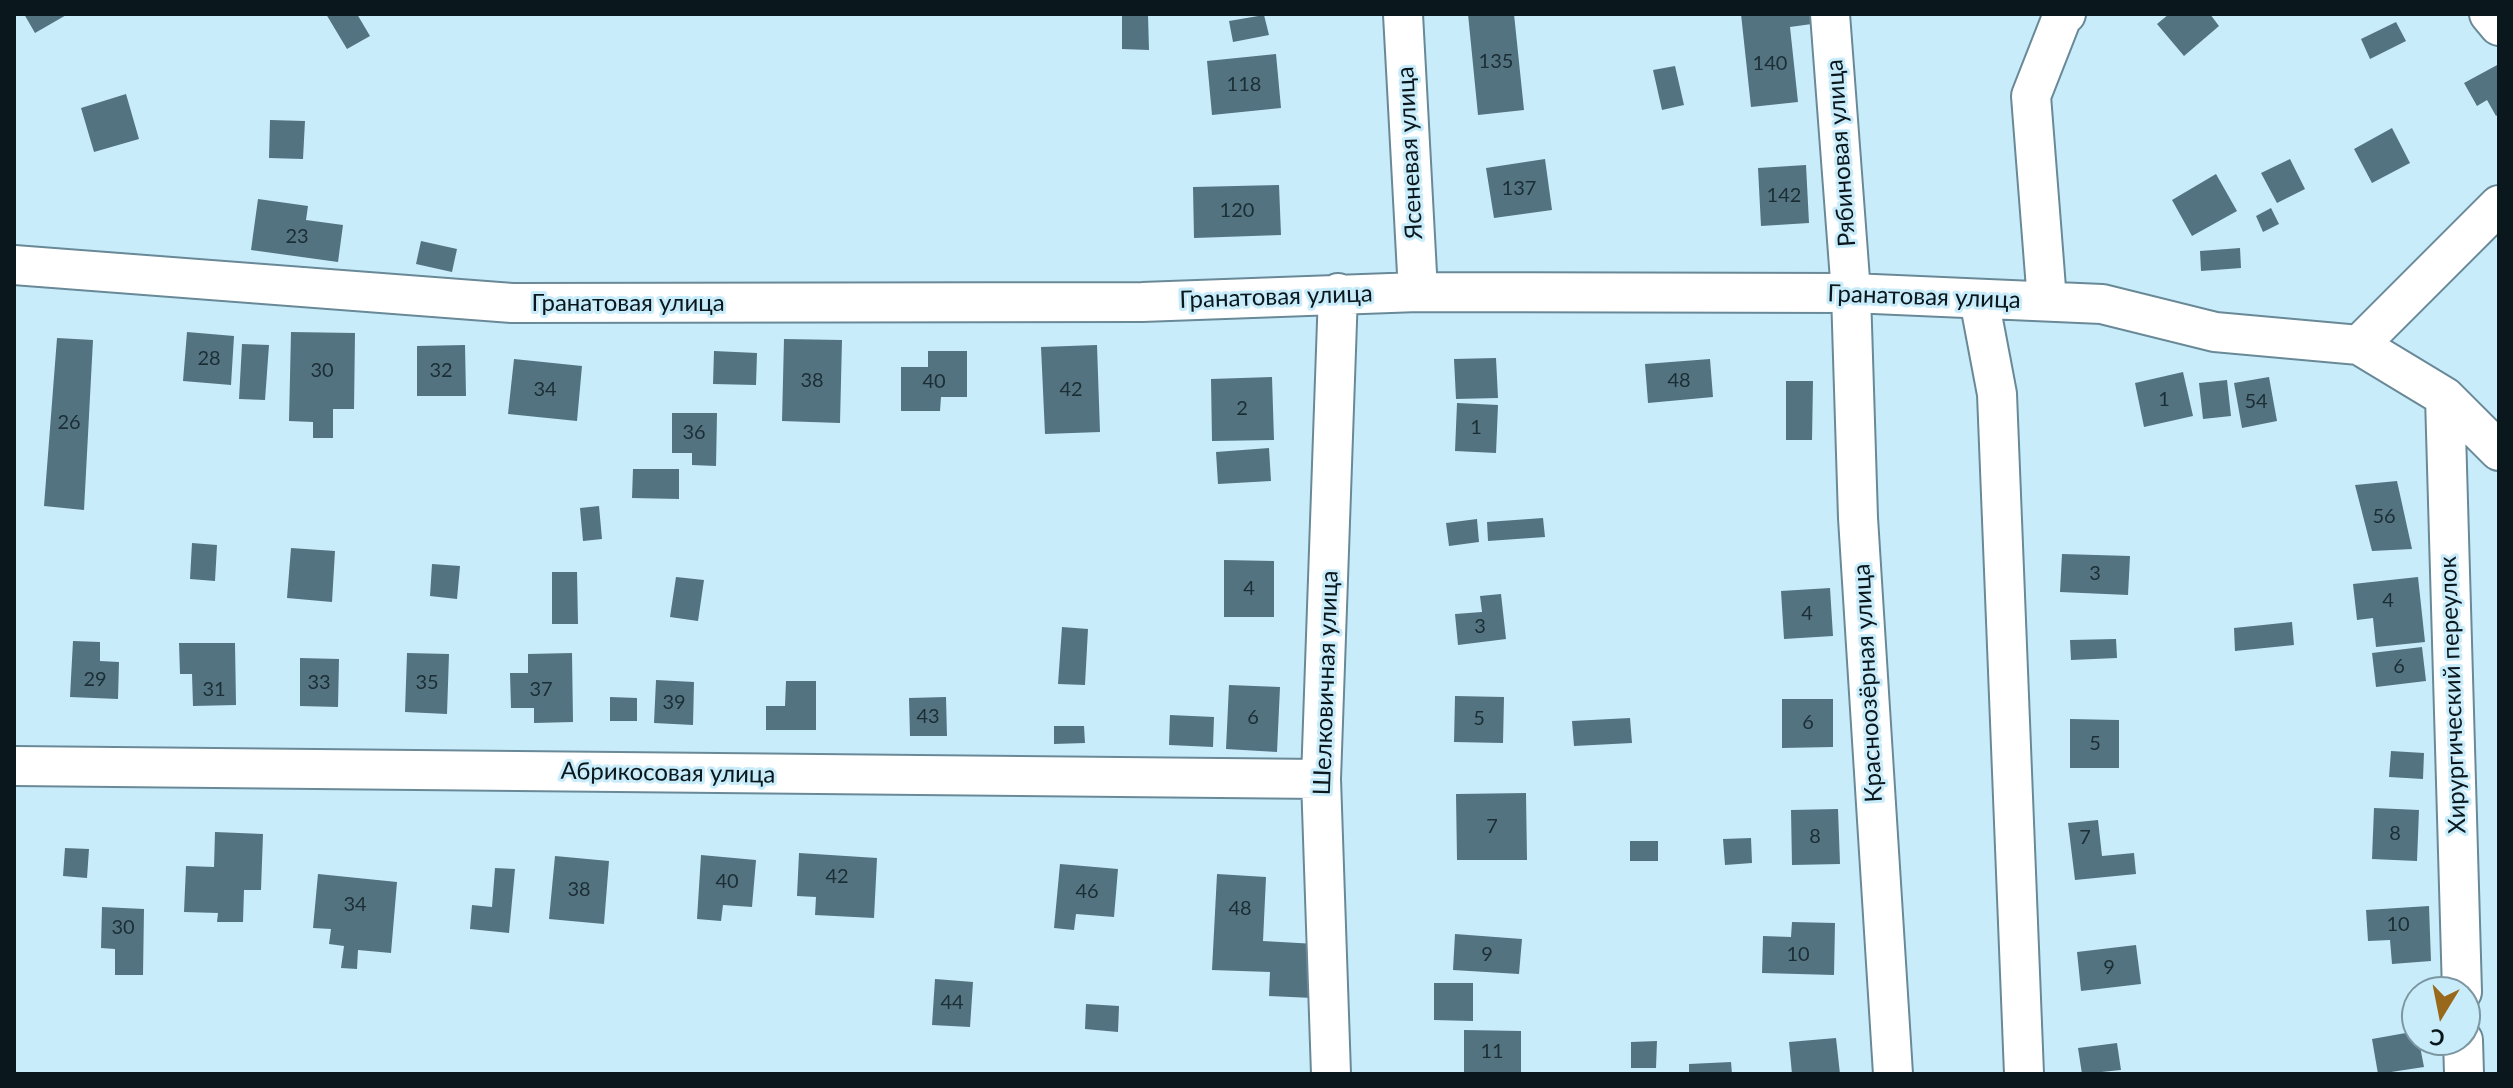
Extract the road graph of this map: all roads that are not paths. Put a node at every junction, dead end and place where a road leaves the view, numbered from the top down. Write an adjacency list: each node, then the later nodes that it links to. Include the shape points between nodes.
1 (1403, 14): 8 (street, Ясеневая улица)
2 (1830, 14): 10 (street, Рябиновая улица)
3 (2489, 14): 5 (street)
4 (2057, 19): 12 (street, via 2031,96)
5 (2499, 26)
6 (2499, 205): 13 (street)
7 (14, 265): 9 (street, Гранатовая улица, via 512,303 1142,302)
8 (1418, 292): 9 (street, Гранатовая улица); 10 (street, Гранатовая улица)
9 (1338, 293): 17 (street, Шелковичная улица)
10 (1851, 293): 11 (street, Гранатовая улица); 20 (street, Красноозёрная улица, via 1859,533)
11 (1979, 299): 12 (street, Гранатовая улица); 21 (street, via 1997,394)
12 (2047, 301): 13 (street, Гранатовая улица, via 2102,304 2215,332)
13 (2359, 345): 14 (street, Гранатовая улица)
14 (2445, 397): 15 (street, Гранатовая улица); 18 (street, Хирургический переулок)
15 (2499, 451)
16 (14, 766): 17 (street, Абрикосовая улица)
17 (1321, 779): 19 (street, Шелковичная улица)
18 (2462, 976)
19 (1331, 1074)
20 (1893, 1074)
21 (2024, 1074)

